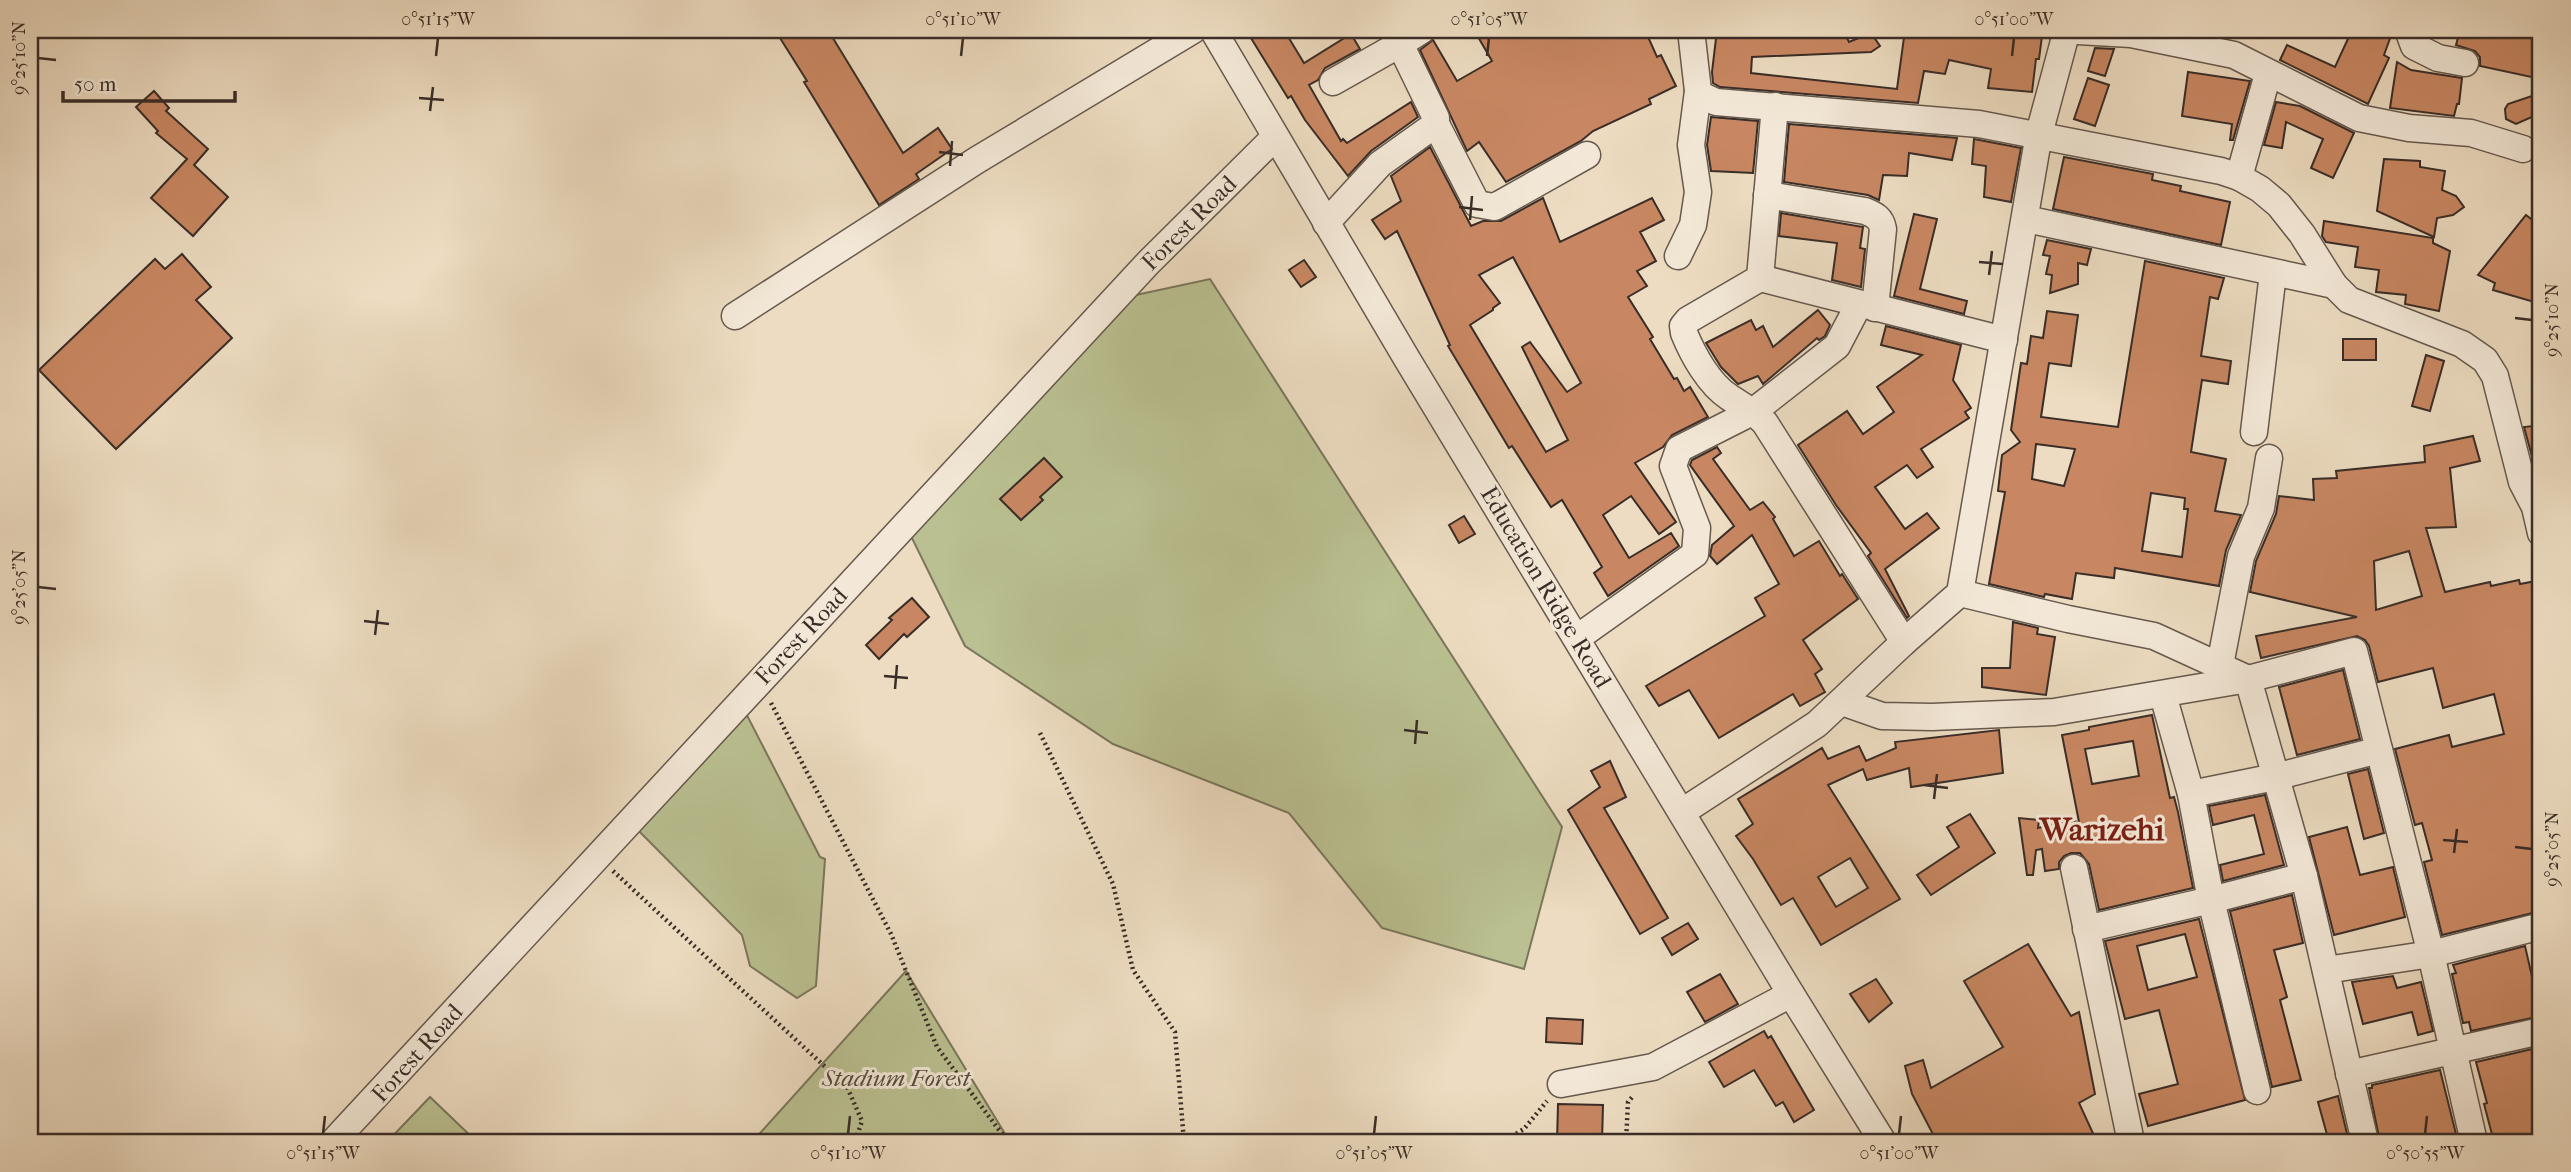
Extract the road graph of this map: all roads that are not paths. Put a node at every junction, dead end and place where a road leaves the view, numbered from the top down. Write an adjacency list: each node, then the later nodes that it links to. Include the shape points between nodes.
1 (1193, 30): 27 (street, via 977,160)
2 (1213, 30): 15 (street, Education Ridge Road)
3 (1422, 30): 7 (street)
4 (1692, 30): 11 (street)
5 (2065, 30): 9 (street, via 2131,34 2234,55); 14 (street)
6 (2408, 30): 8 (street, via 2414,46 2438,58)
7 (1400, 44): 10 (street); 13 (street)
8 (2465, 63)
9 (2268, 74): 16 (street, via 2359,118 2471,133); 18 (street)
10 (1333, 82)
11 (1699, 91): 12 (street, via 1716,102); 22 (street, via 1690,145 1698,192 1693,225)
12 (1774, 106): 14 (street, via 1979,124); 19 (street)
13 (1436, 124): 17 (street, via 1477,204 1494,207); 21 (street, via 1380,164)
14 (2039, 134): 18 (street); 20 (street)
15 (1275, 137): 21 (street, Education Ridge Road); 58 (street, Forest Road, via 1149,262)
16 (2523, 149)
17 (1587, 155)
18 (2239, 177): 25 (street, via 2279,205)
19 (1768, 195): 24 (street); 26 (street, via 1878,217 1883,229)
20 (2026, 219): 23 (street); 28 (street)
21 (1326, 223): 35 (street, Education Ridge Road)
22 (1678, 256)
23 (2273, 273): 25 (street); 30 (street)
24 (1760, 278): 26 (street); 29 (street, via 1683,326 1713,383)
25 (2334, 285): 32 (street, via 2349,300 2462,344 2485,360 2495,376 2522,482)
26 (1867, 306): 28 (street); 29 (street, via 1837,346)
27 (735, 316)
28 (2004, 340): 34 (street)
29 (1754, 411): 35 (street, via 1676,454 1674,466 1697,528 1695,554); 36 (street)
30 (2255, 432)
31 (2269, 458): 37 (street, via 2261,508 2241,556)
32 (2538, 506): 33 (street)
33 (2541, 533)
34 (1960, 593): 36 (street); 37 (street, via 2154,636)
35 (1577, 638): 44 (street, Education Ridge Road)
36 (1904, 642): 40 (street)
37 (2220, 665): 38 (street)
38 (2248, 679): 39 (street); 41 (street, via 2354,651); 42 (street)
39 (2163, 695): 40 (street, via 2054,712 1932,717 1882,716); 43 (street)
40 (1842, 702): 44 (street, via 1808,730)
41 (2379, 750): 42 (street); 50 (street)
42 (2275, 777): 43 (street); 46 (street)
43 (2191, 794): 47 (street)
44 (1682, 812): 52 (street, Education Ridge Road)
45 (2074, 868): 49 (street)
46 (2304, 876): 47 (street); 51 (street)
47 (2211, 900): 49 (street); 57 (street)
48 (2541, 926): 50 (street)
49 (2087, 929): 60 (street)
50 (2431, 954): 51 (street); 54 (street)
51 (2326, 971): 55 (street)
52 (1791, 994): 56 (street, via 1653,1067); 59 (street, Education Ridge Road)
53 (2541, 1031): 54 (street)
54 (2453, 1049): 55 (street); 62 (street)
55 (2349, 1073): 61 (street)
56 (1561, 1084)
57 (2258, 1091)
58 (333, 1142)
59 (1883, 1142)
60 (2131, 1142)
61 (2365, 1142)
62 (2474, 1142)

